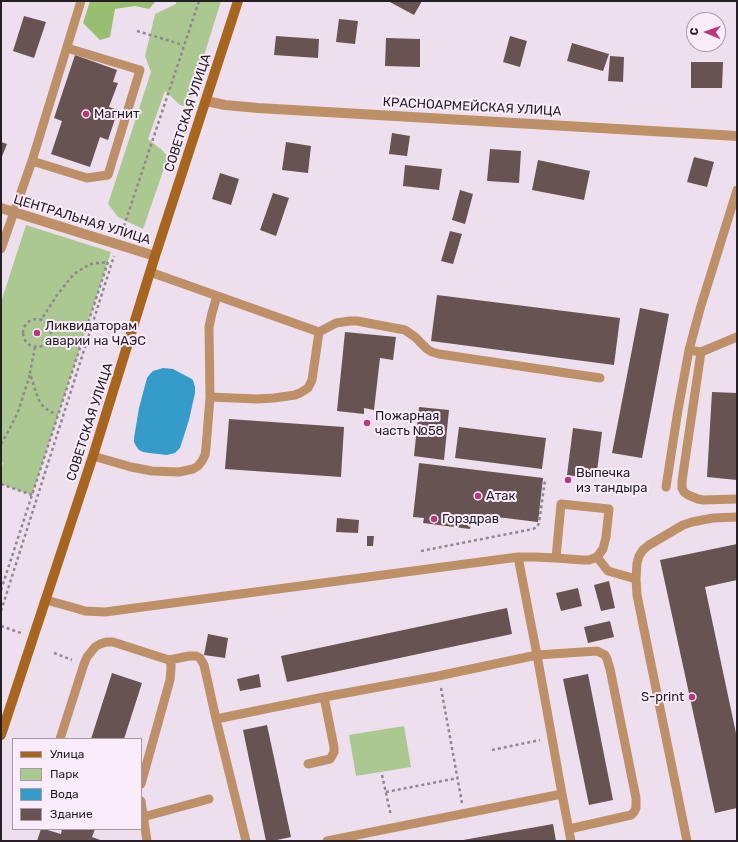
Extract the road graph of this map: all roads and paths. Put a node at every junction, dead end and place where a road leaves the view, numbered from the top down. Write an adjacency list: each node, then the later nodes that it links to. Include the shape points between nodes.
1 (82, 1): 6 (lane)
2 (199, 1): 13 (path)
3 (238, 1): 7 (main road, СОВЕТСКАЯ УЛИЦА)
4 (137, 30): 5 (path)
5 (180, 44)
6 (67, 48): 9 (lane); 9 (lane, via 140,70 108,175 87,178)
7 (206, 101): 8 (street, КРАСНОАРМЕЙСКАЯ УЛИЦА, via 258,108); 15 (main road, СОВЕТСКАЯ УЛИЦА)
8 (737, 136)
9 (32, 161): 12 (lane)
10 (737, 190): 24 (lane)
11 (1, 208): 12 (street, ЦЕНТРАЛЬНАЯ УЛИЦА)
12 (13, 212): 13 (street, ЦЕНТРАЛЬНАЯ УЛИЦА); 14 (lane)
13 (118, 244): 15 (street, ЦЕНТРАЛЬНАЯ УЛИЦА); 45 (path)
14 (1, 249)
15 (155, 256): 16 (main road, СОВЕТСКАЯ УЛИЦА)
16 (150, 272): 17 (lane); 31 (main road, СОВЕТСКАЯ УЛИЦА)
17 (218, 296): 19 (lane); 28 (lane, via 209,327)
18 (41, 320): 21 (path, via 50,328); 22 (path, via 32,320 24,330 27,342); 23 (path, via 74,274 90,264 108,262)
19 (319, 332): 27 (lane, via 336,323 371,323 405,330 427,349 439,354); 28 (lane, via 312,380 304,391 295,395 266,399)
20 (737, 337): 25 (lane)
21 (50, 338): 22 (path, via 44,345); 23 (path)
22 (35, 347): 26 (path)
23 (80, 347): 29 (path)
24 (689, 350): 25 (lane); 34 (lane)
25 (701, 352): 36 (lane, via 682,488 688,496 698,499)
26 (30, 373): 29 (path, via 40,402); 30 (path, via 18,412)
27 (600, 378)
28 (210, 397): 31 (lane, via 205,455 198,466 179,472 152,471)
29 (57, 415): 35 (path)
30 (1, 444)
31 (93, 456): 44 (main road, СОВЕТСКАЯ УЛИЦА)
32 (545, 480): 38 (path, via 540,522 537,527)
33 (1, 484): 35 (path)
34 (666, 487)
35 (32, 494): 43 (path)
36 (737, 499)
37 (737, 517): 42 (lane, via 692,522 673,530 643,550 637,563)
38 (421, 551)
39 (518, 557): 41 (lane); 44 (lane, via 116,611 85,611); 49 (lane)
40 (597, 557): 41 (lane, via 589,560); 41 (lane, via 604,544 609,509 561,504); 42 (lane, via 608,571)
41 (556, 558)
42 (636, 579): 75 (lane, via 637,595)
43 (1, 590)
44 (46, 600): 55 (main road, СОВЕТСКАЯ УЛИЦА)
45 (1, 611)
46 (1, 626): 47 (path)
47 (20, 633)
48 (54, 653): 51 (path)
49 (537, 656): 52 (lane); 57 (lane); 70 (lane, via 591,651 605,655 636,798 636,808 631,815)
50 (169, 660): 51 (lane, via 120,643 106,642 95,647); 54 (lane, via 189,656 200,658 204,665); 62 (lane, via 170,680)
51 (84, 664): 56 (lane)
52 (438, 676): 53 (lane); 61 (path)
53 (324, 697): 54 (lane); 59 (lane, via 334,752 330,758)
54 (216, 719): 72 (lane)
55 (1, 735)
56 (60, 738)
57 (552, 738): 58 (path); 64 (lane)
58 (492, 750)
59 (308, 764)
60 (382, 775): 63 (path)
61 (458, 778): 63 (path); 67 (path)
62 (142, 780)
63 (386, 792): 69 (path)
64 (562, 794): 67 (lane); 70 (lane)
65 (209, 798): 68 (lane)
66 (142, 809): 68 (lane)
67 (464, 813): 69 (lane)
68 (143, 817): 71 (lane)
69 (393, 828): 73 (lane)
70 (568, 829): 74 (lane)
71 (147, 841)
72 (246, 841)
73 (327, 841)
74 (571, 841)
75 (687, 841)

